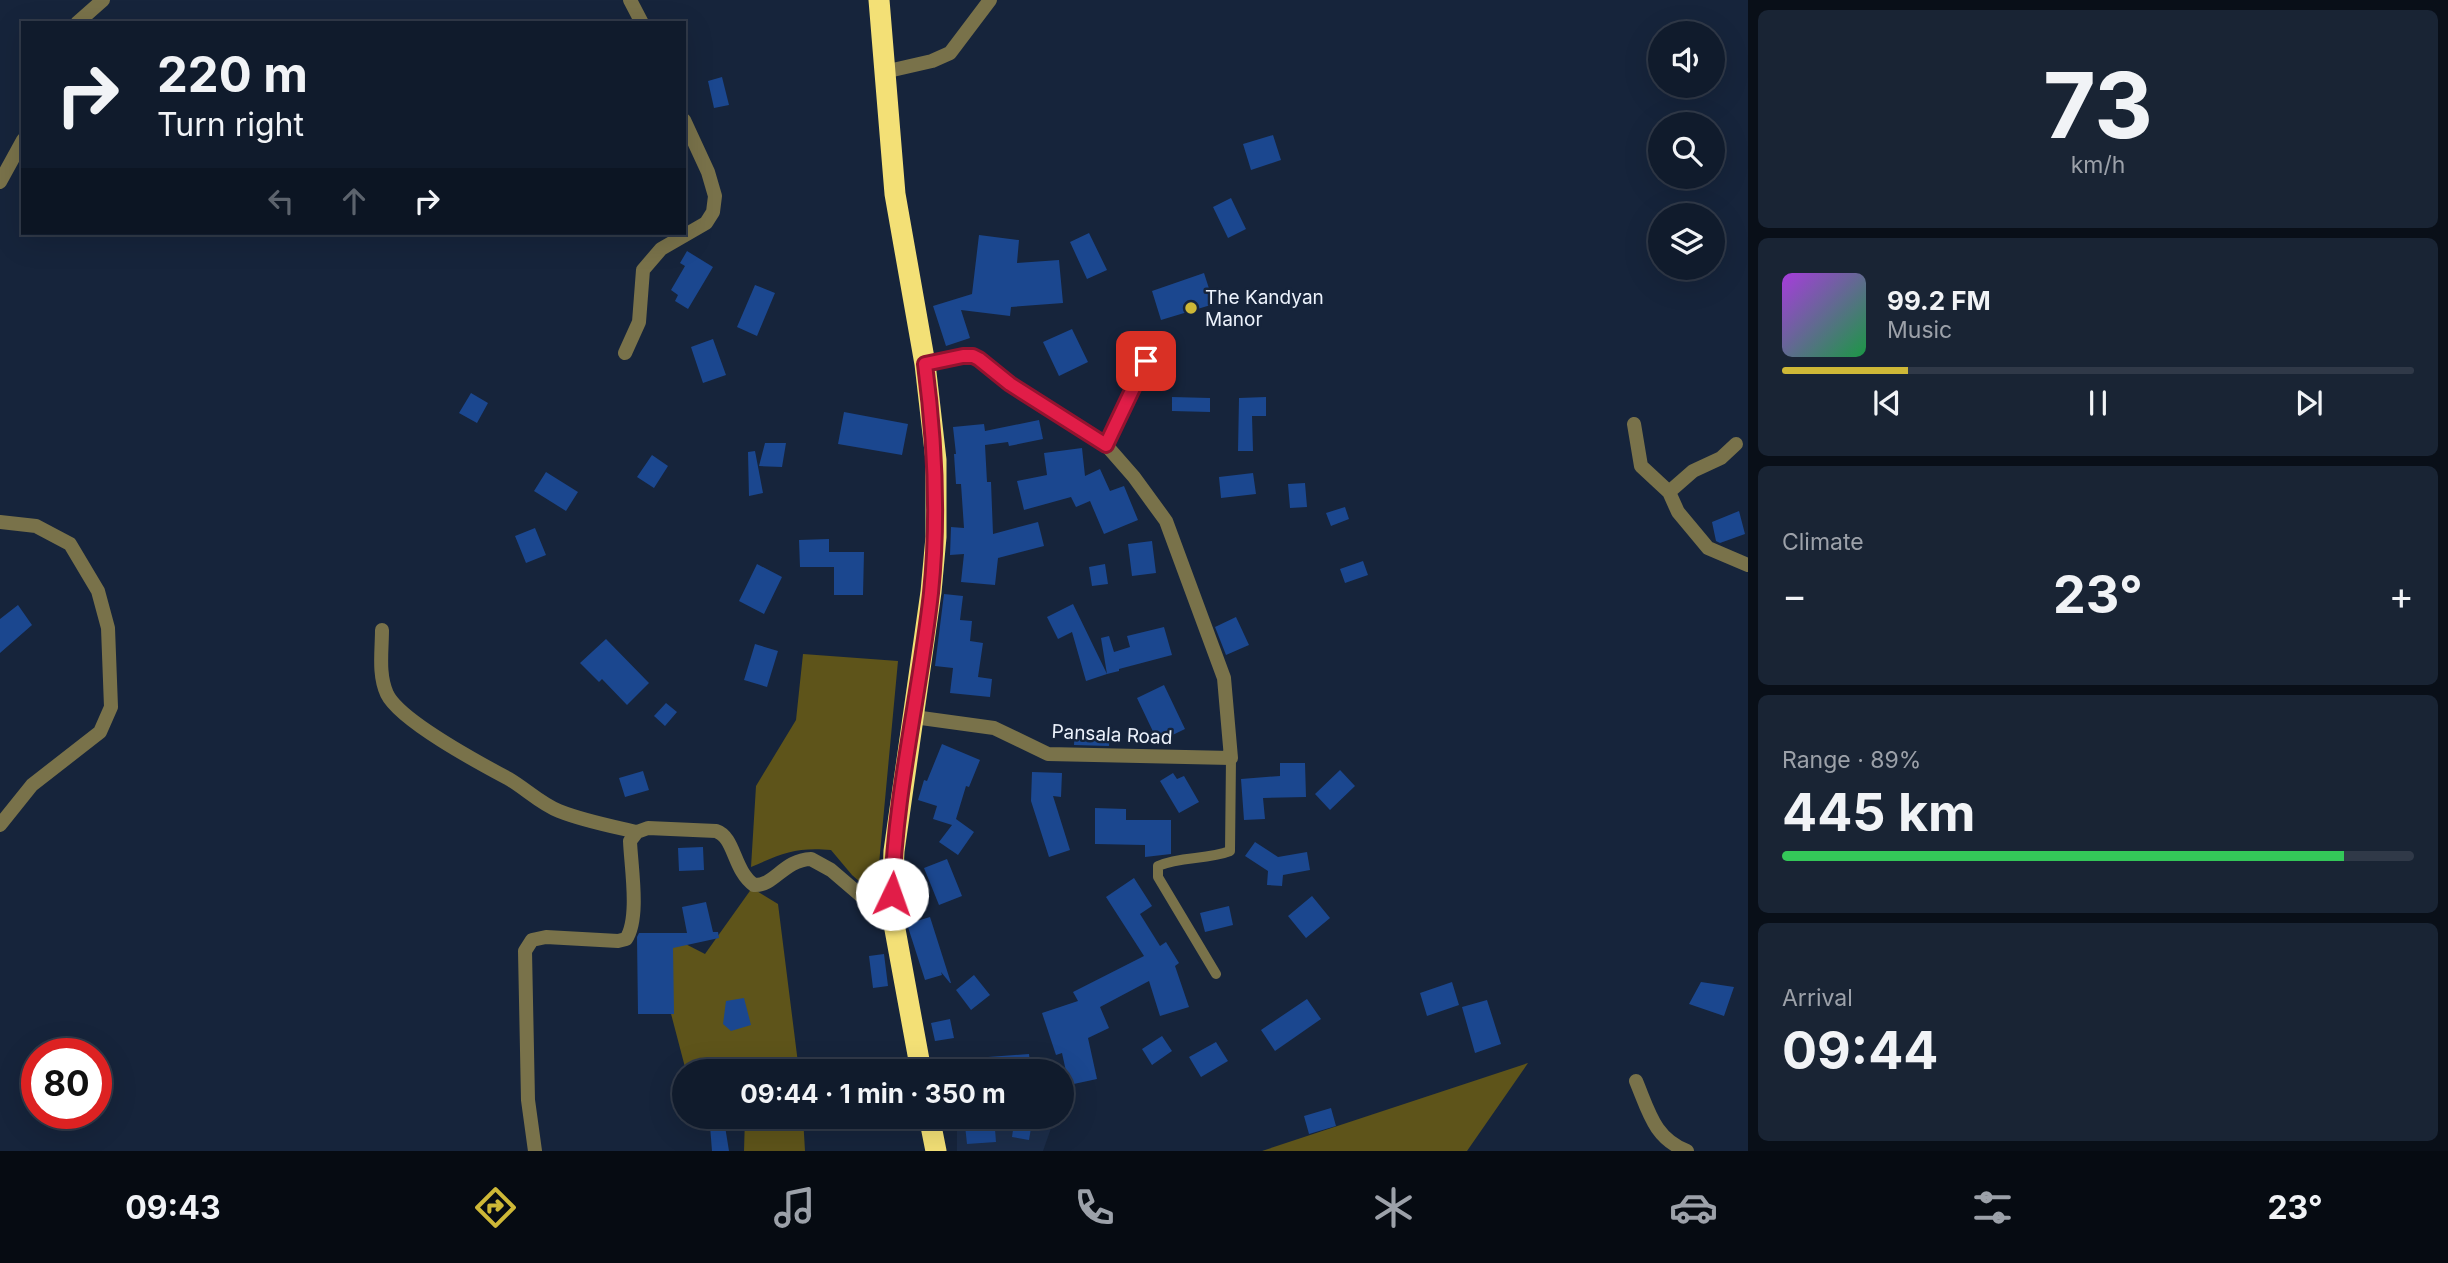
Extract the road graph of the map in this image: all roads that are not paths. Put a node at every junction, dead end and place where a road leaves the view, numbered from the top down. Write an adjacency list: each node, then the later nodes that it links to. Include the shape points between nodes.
1 (103, 0): 5 (street)
2 (630, 0): 6 (street)
3 (878, 0): 7 (highway)
4 (990, 0): 7 (street, via 950,53)
5 (79, 21)
6 (641, 21)
7 (884, 72): 15 (highway, via 895,194)
8 (686, 124): 12 (street, via 715,196 706,223)
9 (21, 144): 10 (street)
10 (0, 182)
11 (685, 235): 14 (street, via 661,249 643,270 639,322)
12 (686, 235)
13 (1156, 340): 18 (lane)
14 (625, 353)
15 (925, 364): 18 (street, via 973,356); 23 (highway, via 936,460 936,537)
16 (1634, 424): 19 (street, via 1641,466)
17 (1737, 444): 19 (street)
18 (1106, 445): 24 (street, via 1166,521 1224,678)
19 (1669, 492): 21 (street, via 1678,512 1708,548)
20 (0, 522): 25 (street, via 36,526 70,544 98,591 108,628 111,707 100,732 32,785)
21 (1748, 565)
22 (382, 630): 26 (street, via 382,676 387,695 398,710 555,810)
23 (914, 717): 24 (street, Pansala Road, via 994,728 1048,754); 27 (highway, via 894,851)
24 (1231, 758): 28 (lane, via 1230,851 1158,866 1158,877)
25 (0, 825)
26 (637, 832): 27 (street, via 648,828 723,833 740,870 754,885 770,881 790,863 811,859 831,870); 32 (street, via 630,841 633,900 631,932 626,939 546,937 532,940 525,951 528,1100)
27 (894, 924): 29 (highway)
28 (1216, 974)
29 (919, 1059)
30 (1636, 1081): 34 (street, via 1657,1129 1672,1145)
31 (932, 1129): 33 (highway)
32 (535, 1151)
33 (936, 1151)
34 (1687, 1151)

